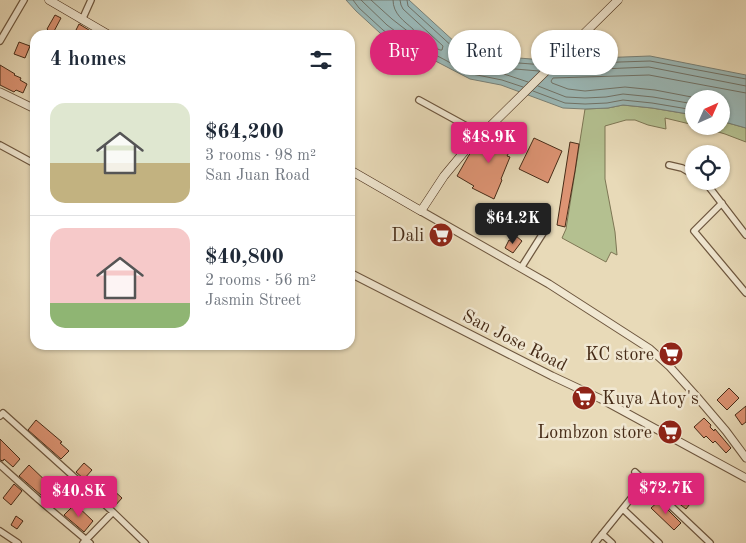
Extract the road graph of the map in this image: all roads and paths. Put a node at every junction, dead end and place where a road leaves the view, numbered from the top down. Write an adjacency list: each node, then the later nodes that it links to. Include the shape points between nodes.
1 (24, 0): 7 (street)
2 (49, 0): 5 (main road)
3 (91, 0): 5 (street)
4 (618, 0): 11 (main road)
5 (82, 20): 6 (main road)
6 (100, 30)
7 (0, 41)
8 (0, 92): 10 (street)
9 (419, 100): 11 (street)
10 (30, 107)
11 (481, 134): 19 (main road, via 453,165)
12 (0, 145): 13 (street)
13 (30, 161)
14 (669, 165): 15 (street)
15 (685, 170)
16 (355, 173): 19 (main road)
17 (711, 190): 18 (street)
18 (722, 203): 21 (street); 24 (street, via 694,231)
19 (421, 211): 22 (street)
20 (545, 230): 22 (street)
21 (746, 235)
22 (521, 268): 26 (street, via 650,349 697,397)
23 (355, 276): 29 (street, San Jose Road, via 600,398)
24 (746, 293)
25 (0, 416): 32 (street, via 3,413)
26 (746, 458)
27 (0, 465): 35 (street)
28 (635, 472): 30 (street)
29 (746, 478)
30 (645, 481): 31 (street); 41 (street)
31 (623, 509): 34 (street); 40 (street)
32 (114, 512): 35 (street); 37 (street)
33 (0, 531): 36 (street)
34 (602, 534): 38 (street); 39 (street)
35 (87, 542)
36 (18, 543)
37 (145, 543)
38 (595, 543)
39 (612, 543)
40 (659, 543)
41 (710, 543)

